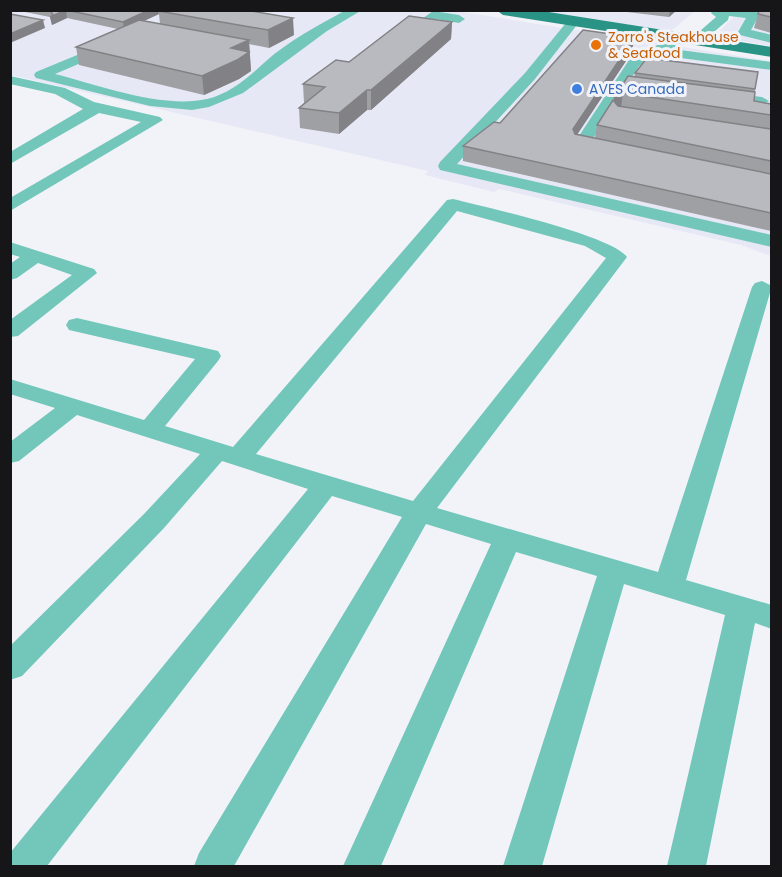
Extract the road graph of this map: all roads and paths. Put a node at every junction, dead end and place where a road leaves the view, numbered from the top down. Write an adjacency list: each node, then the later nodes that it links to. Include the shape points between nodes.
1 (356, 10): 8 (street)
2 (503, 10): 9 (main road)
3 (719, 12): 4 (street); 11 (street, via 724,17 704,34)
4 (753, 15): 5 (street); 12 (street, via 744,32)
5 (771, 17)
6 (459, 19): 10 (street, via 433,15 416,29)
7 (297, 27): 8 (street)
8 (319, 31): 17 (street)
9 (570, 31): 11 (main road); 31 (street, via 446,166)
10 (441, 32)
11 (691, 37): 15 (street); 16 (main road)
12 (771, 39)
13 (122, 40): 19 (street, via 41,75 186,106 223,98)
14 (610, 40): 15 (street)
15 (661, 50): 18 (street); 20 (street)
16 (771, 52)
17 (282, 57): 19 (street); 19 (street, via 255,57)
18 (639, 58): 21 (street); 28 (street, via 627,83 582,145)
19 (270, 65)
20 (771, 66)
21 (771, 75)
22 (10, 80): 23 (street)
23 (39, 86): 25 (street); 27 (street)
24 (704, 93): 26 (street)
25 (20, 95)
26 (762, 102)
27 (96, 108): 29 (street); 30 (street, via 155,120)
28 (626, 154)
29 (10, 159)
30 (10, 206)
31 (771, 241)
32 (10, 248): 33 (street)
33 (35, 255): 34 (street); 37 (street, via 87,273)
34 (10, 274)
35 (762, 287): 47 (street)
36 (77, 325): 40 (street, via 210,356)
37 (10, 332)
38 (10, 387): 39 (street)
39 (73, 406): 40 (street); 42 (street)
40 (150, 429): 41 (street)
41 (229, 453): 43 (street); 44 (street, via 453,204 592,242 617,256); 49 (street, via 154,521)
42 (10, 455)
43 (326, 485): 44 (street); 50 (street)
44 (420, 511): 45 (street); 51 (street)
45 (508, 538): 46 (street); 52 (street)
46 (614, 569): 47 (street); 53 (street)
47 (669, 586): 48 (street)
48 (757, 613): 54 (street)
49 (10, 667)
50 (24, 867)
51 (213, 867)
52 (362, 867)
53 (522, 867)
54 (687, 867)

